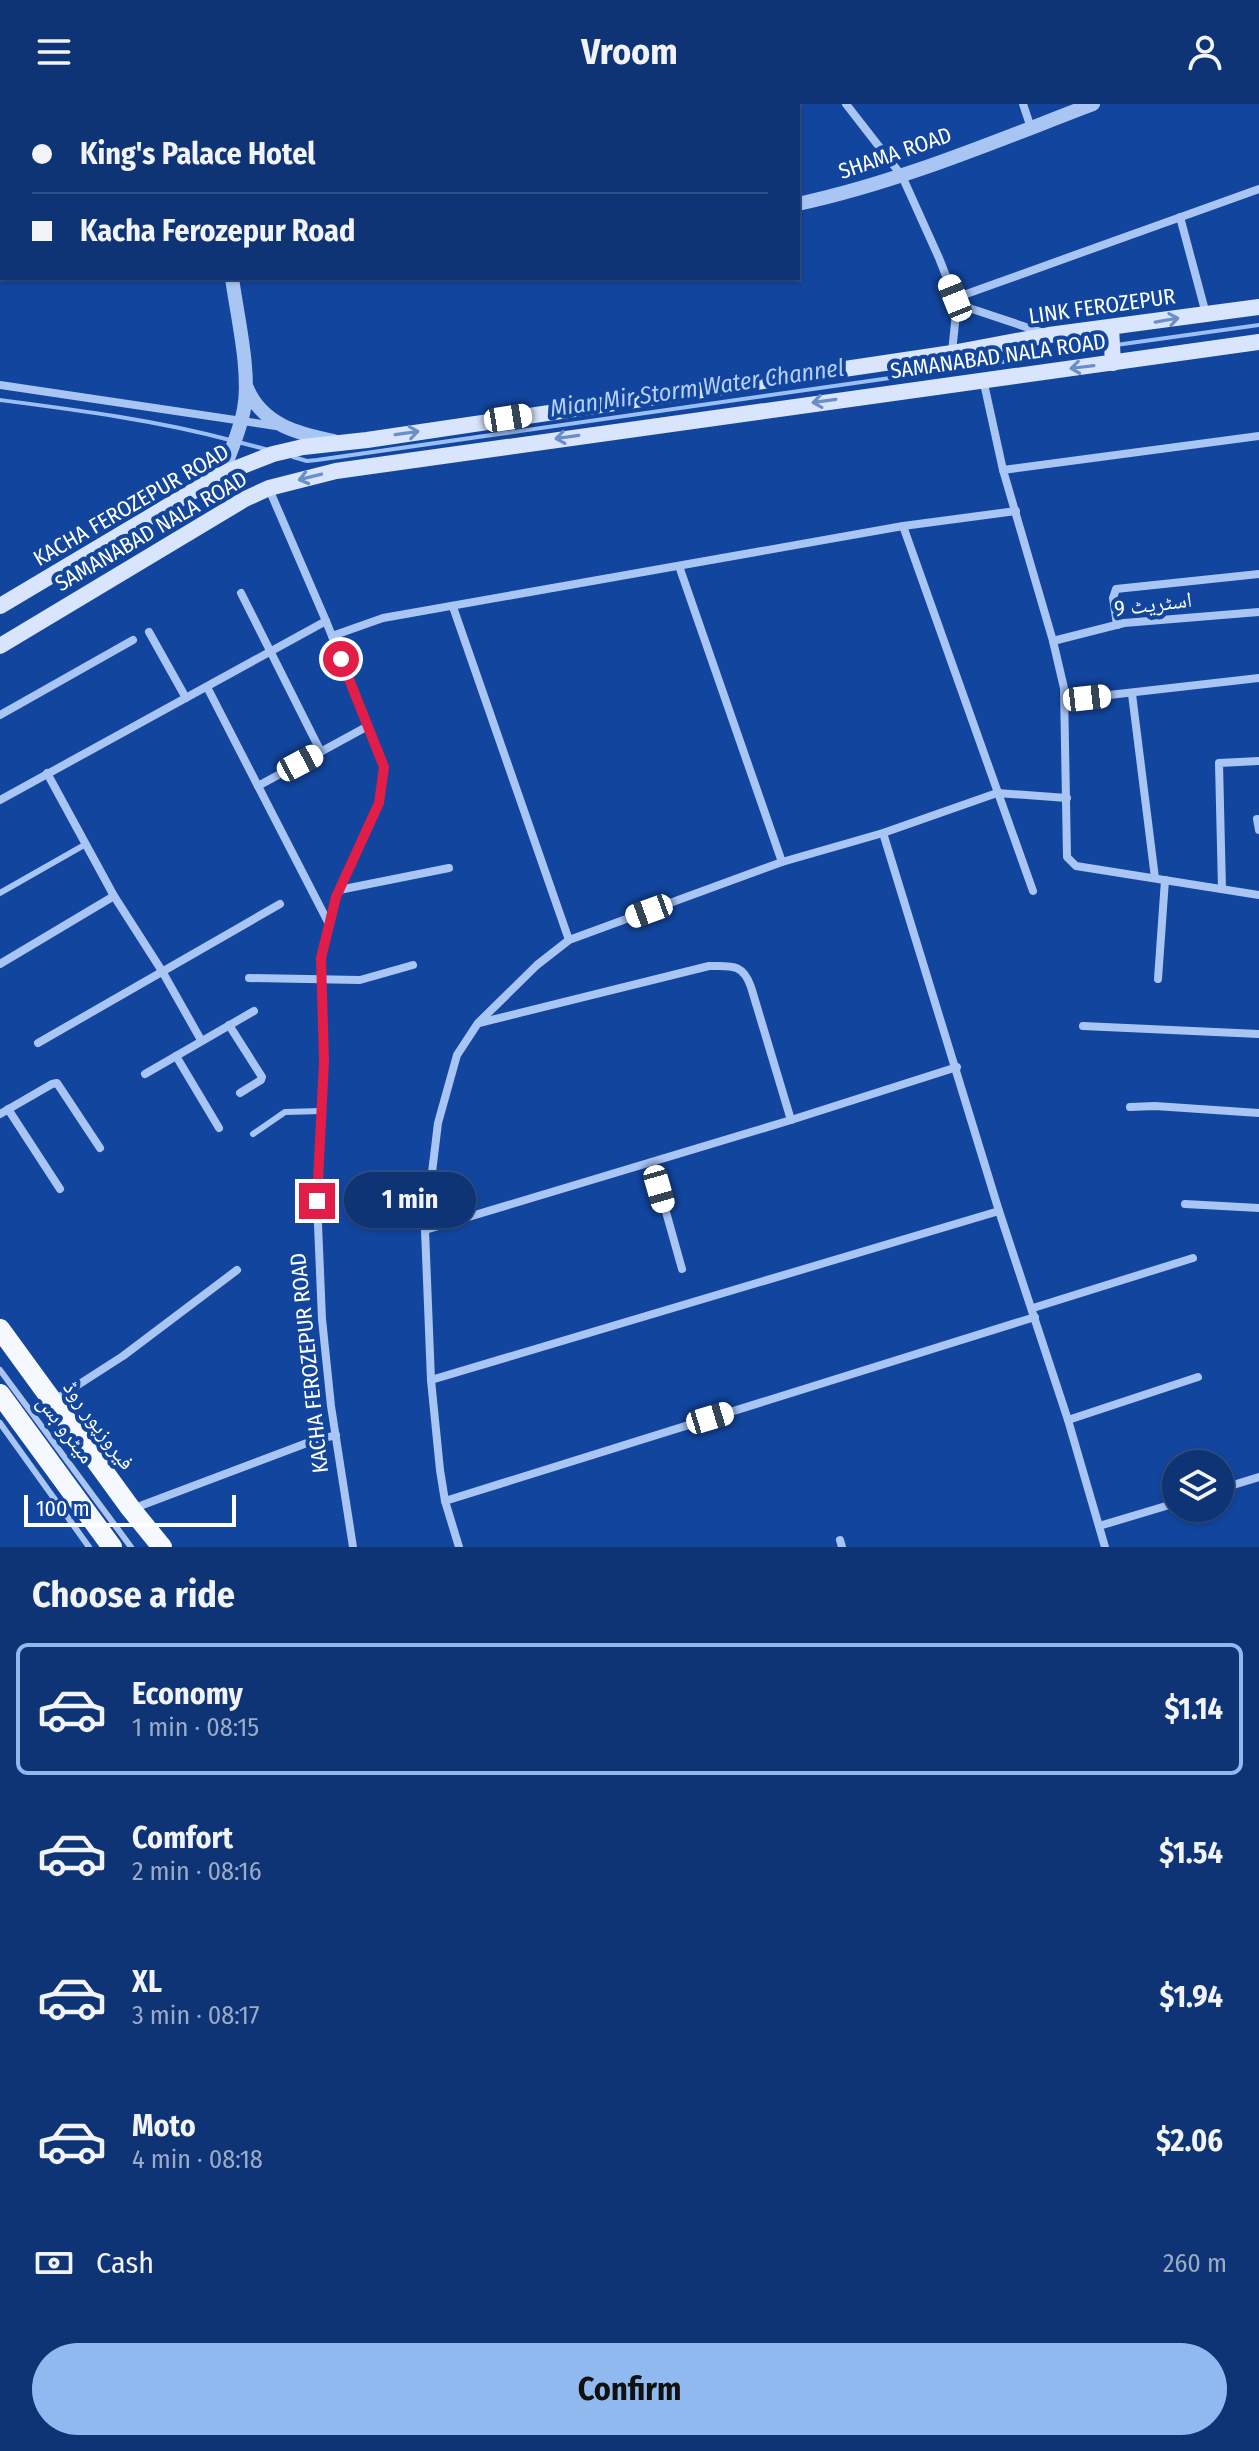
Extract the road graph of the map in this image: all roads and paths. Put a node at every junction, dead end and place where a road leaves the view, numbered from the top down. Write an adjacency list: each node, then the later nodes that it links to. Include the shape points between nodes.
1 (846, 104): 5 (street)
2 (1023, 104): 4 (street)
3 (1093, 104): 4 (street, SHAMA ROAD)
4 (1031, 128): 5 (street, SHAMA ROAD)
5 (902, 176): 7 (street, SHAMA ROAD); 10 (street)
6 (1259, 189): 8 (street)
7 (800, 204)
8 (1180, 217): 10 (street); 12 (street)
9 (233, 280): 19 (street)
10 (956, 301): 14 (street); 16 (street)
11 (1259, 307): 12 (main road, LINK FEROZEPUR)
12 (1206, 314): 13 (main road, LINK FEROZEPUR, one-way to 12)
13 (1111, 328): 14 (main road, LINK FEROZEPUR); 17 (main road)
14 (1049, 335): 16 (main road, LINK FEROZEPUR)
15 (1259, 342): 17 (main road, SAMANABAD NALA ROAD)
16 (952, 353): 24 (main road, KACHA FEROZEPUR ROAD, one-way to 16)
17 (1113, 363): 18 (main road, SAMANABAD NALA ROAD, one-way to 18)
18 (983, 379): 25 (street); 27 (main road, SAMANABAD NALA ROAD, one-way to 27, via 385,463)
19 (246, 384): 21 (street); 22 (street, via 264,415)
20 (0, 385): 21 (street, KACHA FEROZEPUR ROAD)
21 (241, 420): 22 (street, KACHA FEROZEPUR ROAD); 26 (street)
22 (288, 429): 24 (street)
23 (1259, 436): 25 (street)
24 (342, 442): 26 (main road, KACHA FEROZEPUR ROAD, via 273,454)
25 (1003, 470): 28 (street)
26 (222, 474): 33 (main road, KACHA FEROZEPUR ROAD)
27 (269, 488): 36 (street, KACHA FEROZEPUR ROAD); 42 (main road, SAMANABAD NALA ROAD, via 213,516)
28 (1016, 511): 29 (street); 41 (street)
29 (903, 526): 30 (street); 55 (street)
30 (679, 566): 34 (street); 62 (street)
31 (1259, 574): 37 (street, via 1116,589)
32 (241, 593): 43 (street)
33 (0, 606)
34 (453, 607): 39 (street, via 383,618); 73 (street)
35 (1259, 612): 37 (street, اسٹریٹ 9)
36 (326, 621): 39 (street, KACHA FEROZEPUR ROAD); 43 (street)
37 (1117, 625): 41 (street, اسٹریٹ 9)
38 (149, 632): 47 (street)
39 (332, 636): 50 (street, KACHA FEROZEPUR ROAD)
40 (133, 640): 49 (street)
41 (1053, 641): 48 (street)
42 (0, 646)
43 (269, 653): 45 (street); 51 (street)
44 (1259, 678): 46 (street)
45 (207, 687): 47 (street); 54 (street)
46 (1132, 694): 48 (street); 64 (street)
47 (186, 698): 53 (street)
48 (1065, 700): 56 (street)
49 (0, 715)
50 (368, 726): 51 (street); 66 (street, KACHA FEROZEPUR ROAD, via 384,767 379,803)
51 (321, 752): 54 (street)
52 (1259, 761): 65 (street, via 1219,763)
53 (47, 773): 57 (street); 61 (street)
54 (258, 786): 72 (street)
55 (997, 793): 56 (street); 60 (street); 67 (street)
56 (1067, 798): 64 (street, via 1067,857 1076,866)
57 (0, 800)
58 (1257, 819): 59 (street)
59 (1259, 830)
60 (883, 833): 62 (street); 88 (street)
61 (86, 844): 68 (lane); 70 (street)
62 (782, 862): 73 (street)
63 (449, 868): 66 (street)
64 (1160, 879): 65 (street); 78 (street)
65 (1222, 889): 69 (street)
66 (339, 890): 72 (street, KACHA FEROZEPUR ROAD)
67 (1033, 891)
68 (0, 893)
69 (1259, 895)
70 (114, 896): 74 (street); 76 (street)
71 (280, 904): 76 (street)
72 (329, 925): 79 (street, KACHA FEROZEPUR ROAD)
73 (569, 940): 81 (street)
74 (0, 964)
75 (413, 965): 79 (street, via 360,980)
76 (162, 971): 85 (street); 86 (street)
77 (249, 978): 79 (street)
78 (1158, 979)
79 (322, 980): 92 (street, KACHA FEROZEPUR ROAD)
80 (254, 1011): 82 (street)
81 (478, 1023): 95 (street, via 709,966 735,966 751,987); 104 (street, via 457,1055 438,1123)
82 (229, 1025): 85 (street); 90 (street, via 262,1077)
83 (1083, 1026): 84 (street)
84 (1259, 1034)
85 (201, 1040): 87 (street)
86 (38, 1043)
87 (176, 1056): 89 (street); 96 (street)
88 (957, 1067): 95 (street); 103 (street)
89 (145, 1074)
90 (240, 1093)
91 (1130, 1107): 94 (street)
92 (321, 1111): 97 (lane, via 285,1112); 117 (street, KACHA FEROZEPUR ROAD, via 317,1201 322,1319)
93 (4, 1112): 98 (street, via 57,1083); 100 (street)
94 (1259, 1113)
95 (791, 1120): 99 (street)
96 (219, 1128)
97 (253, 1134)
98 (100, 1148)
99 (652, 1162): 104 (street); 106 (street)
100 (60, 1189)
101 (1185, 1204): 102 (street)
102 (1259, 1208)
103 (999, 1211): 108 (street); 112 (street)
104 (425, 1230): 112 (street)
105 (1193, 1258): 108 (street)
106 (682, 1269)
107 (237, 1270): 114 (street)
108 (1034, 1312): 115 (street); 120 (street)
109 (0, 1329): 114 (main road, فیروزپور روڈ)
110 (0, 1370): 126 (lane, میٹرو بس)
111 (1198, 1377): 115 (street)
112 (431, 1380): 120 (street)
113 (0, 1394): 125 (main road)
114 (53, 1402): 122 (main road, فیروزپور روڈ)
115 (1068, 1420): 123 (street)
116 (0, 1423): 124 (lane)
117 (336, 1435): 122 (street); 128 (street, KACHA FEROZEPUR ROAD)
118 (1259, 1477): 119 (street)
119 (1234, 1485)
120 (445, 1501): 129 (street)
121 (1162, 1507): 123 (street)
122 (131, 1509): 127 (main road, فیروزپور روڈ)
123 (1099, 1526): 130 (street)
124 (89, 1547)
125 (112, 1547)
126 (131, 1547)
127 (162, 1547)
128 (353, 1547)
129 (459, 1547)
130 (1105, 1547)

